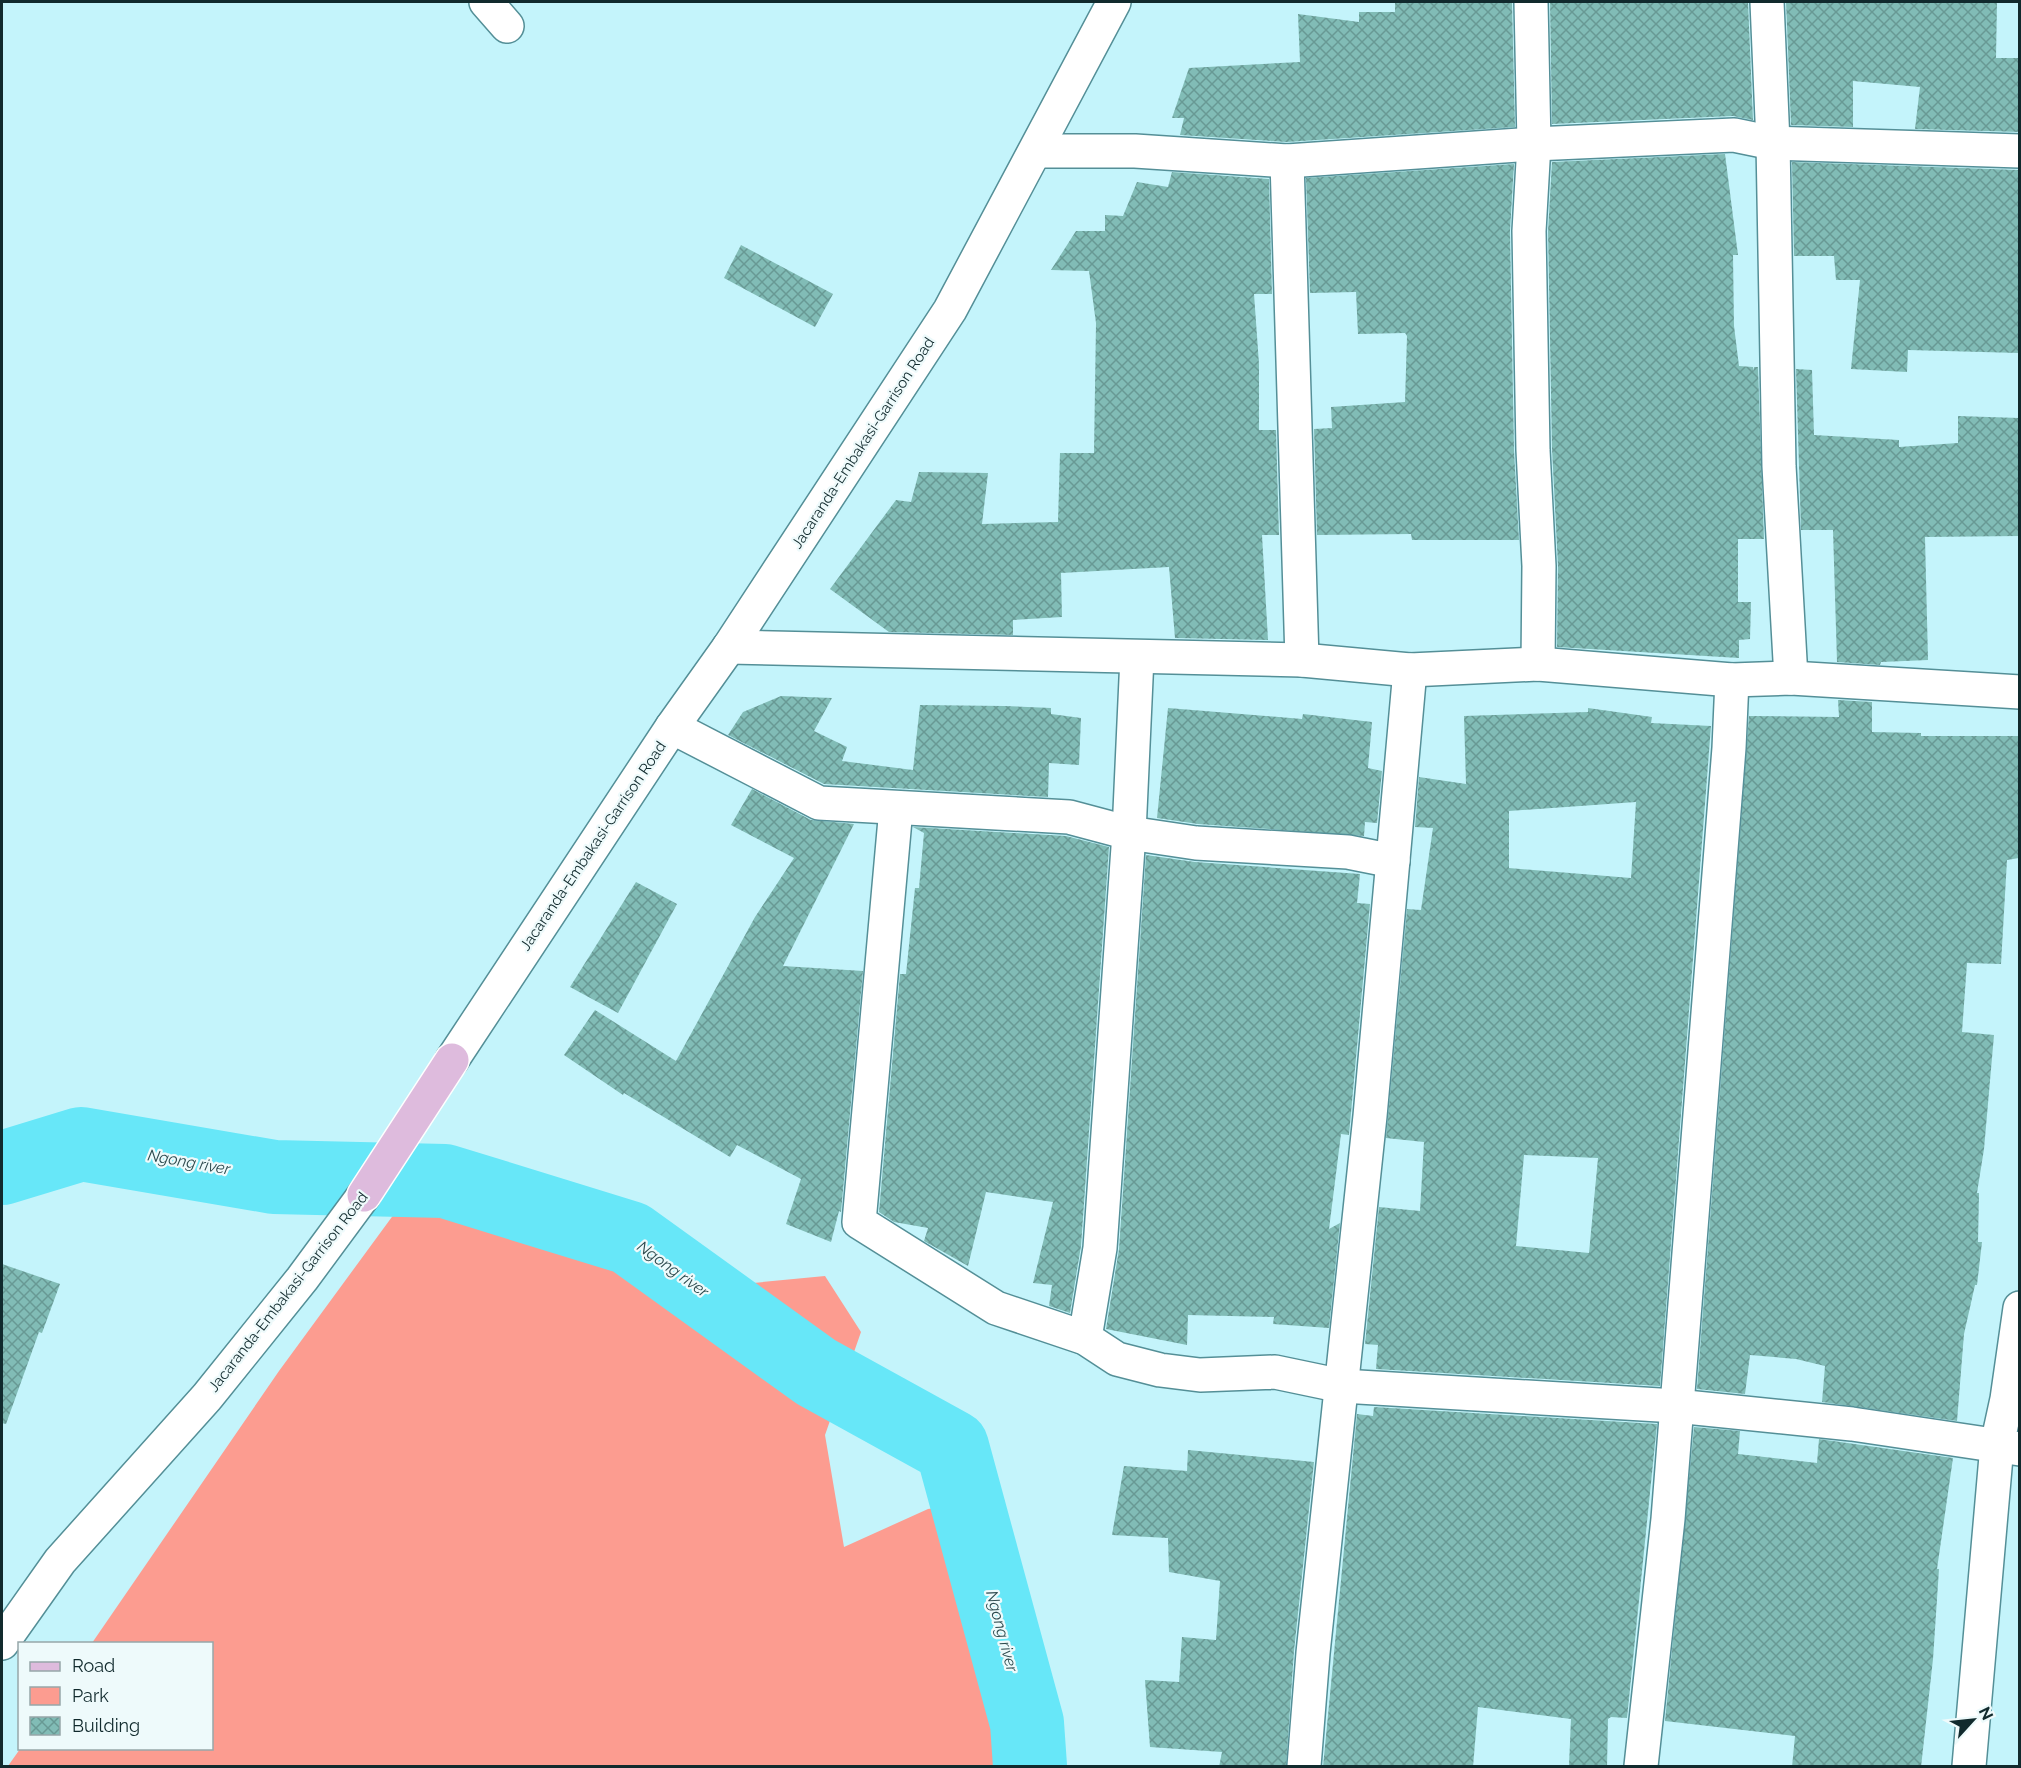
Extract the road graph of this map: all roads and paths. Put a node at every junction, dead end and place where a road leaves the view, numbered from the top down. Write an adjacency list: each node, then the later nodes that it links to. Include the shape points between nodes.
1 (486, 2): 5 (street)
2 (1114, 2): 8 (street, Jacaranda-Embakasi-Garrison Road)
3 (1531, 2): 7 (street)
4 (1767, 2): 6 (street)
5 (507, 26)
6 (1773, 143): 7 (street, via 1734,135); 9 (street); 16 (street, via 1779,466)
7 (1534, 144): 10 (street); 14 (street, via 1529,231 1539,566)
8 (1036, 151): 10 (street, via 1135,151); 11 (street, Jacaranda-Embakasi-Garrison Road, via 950,310)
9 (2019, 151)
10 (1287, 161): 13 (street)
11 (729, 647): 12 (street); 19 (street, Jacaranda-Embakasi-Garrison Road)
12 (1137, 657): 13 (street); 21 (street)
13 (1302, 660): 15 (street)
14 (1538, 664): 15 (street); 17 (street)
15 (1410, 670): 22 (street)
16 (1791, 678): 17 (street); 18 (street)
17 (1732, 680): 28 (street)
18 (2019, 692)
19 (672, 728): 20 (street, via 819,803); 23 (street, Jacaranda-Embakasi-Garrison Road)
20 (896, 808): 21 (street, via 1069,817); 26 (street, via 859,1222 996,1308)
21 (1129, 833): 22 (street, via 1196,843 1348,852); 26 (street, via 1100,1248)
22 (1393, 861): 27 (street)
23 (452, 1060): 24 (main road, Jacaranda-Embakasi-Garrison Road)
24 (364, 1195): 30 (street, Jacaranda-Embakasi-Garrison Road, via 207,1397 60,1561)
25 (2019, 1308): 29 (street, via 2007,1398)
26 (1085, 1338): 27 (street, via 1117,1359 1160,1370 1200,1375 1275,1371)
27 (1342, 1386): 28 (street); 31 (street)
28 (1676, 1406): 29 (street, via 1852,1424); 32 (street)
29 (2008, 1447): 33 (street)
30 (2, 1643)
31 (1304, 1767)
32 (1641, 1767)
33 (1969, 1767)

